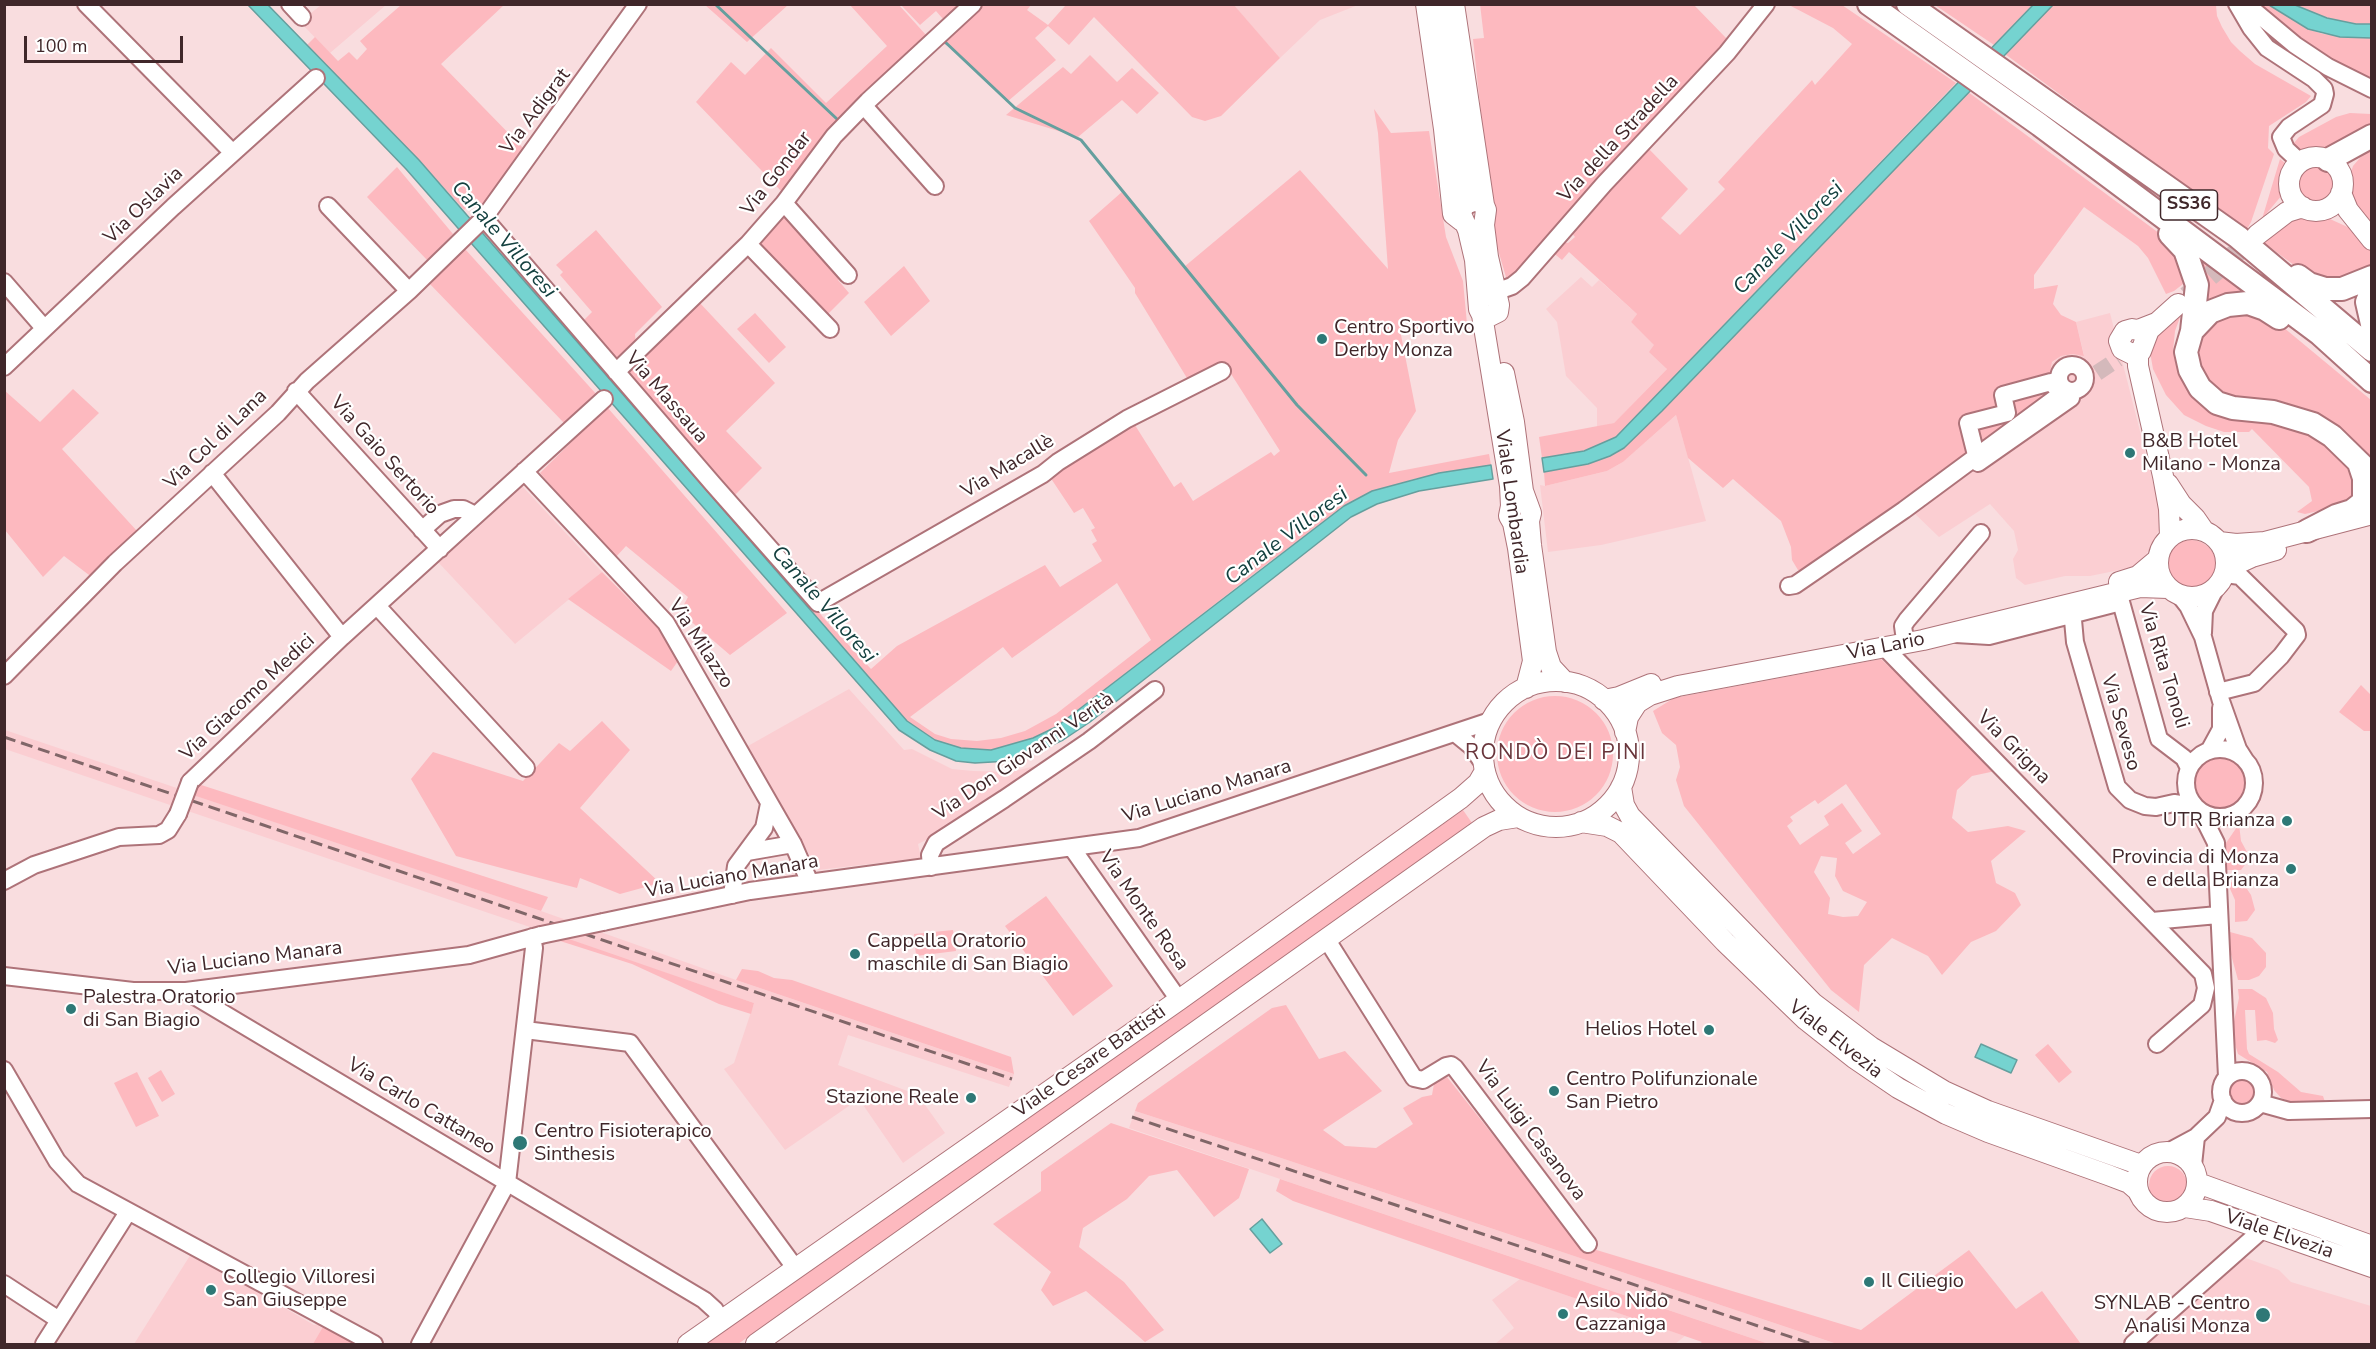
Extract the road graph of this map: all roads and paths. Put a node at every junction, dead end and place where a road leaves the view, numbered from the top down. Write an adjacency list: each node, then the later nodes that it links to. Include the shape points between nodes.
1 (86, 4): 19 (street)
2 (290, 4): 13 (street)
3 (638, 4): 27 (street, Via Adigrat)
4 (973, 4): 16 (street, Via Gondar)
5 (1426, 4): 26 (main road, Viale Lombardia, via 1454,214)
6 (1440, 4): 26 (highway)
7 (1454, 4): 26 (main road, Viale Lombardia)
8 (1766, 4): 38 (street, Via della Stradella, via 1727,53 1522,278)
9 (1869, 4): 17 (highway, SS36)
10 (1908, 4): 29 (highway, SS36, via 1999,70)
11 (2237, 4): 20 (street, via 2267,48 2324,89 2322,105 2280,137)
12 (2246, 4): 15 (street, via 2295,45 2328,67)
13 (302, 18)
14 (316, 78): 19 (street, Via Oslavia)
15 (2372, 88)
16 (864, 105): 22 (street); 23 (street, Via Gondar, via 834,136)
17 (2040, 125): 44 (highway, via 2050,147 2173,236 2185,250 2197,285); 50 (highway, SS36, via 2320,334)
18 (2370, 136): 21 (highway)
19 (232, 152): 42 (street, Via Oslavia)
20 (2300, 162): 21 (main road, via 2314,157); 24 (main road, via 2290,176)
21 (2336, 175): 24 (main road, via 2330,207); 28 (main road)
22 (935, 186)
23 (784, 203): 32 (street, Via Gondar); 33 (street)
24 (2305, 203): 28 (main road); 29 (main road)
25 (328, 206): 37 (street)
26 (1472, 210): 38 (main road, Viale Lombardia); 40 (main road, Viale Lombardia, via 1468,230 1478,301)
27 (482, 220): 30 (street, Via Adigrat); 48 (street, Via Massaua)
28 (2357, 224): 31 (main road)
29 (2248, 236): 34 (highway, via 2268,255 2317,287 2342,288); 45 (highway, SS36)
30 (462, 238): 37 (street, Via Col di Lana)
31 (2372, 240)
32 (748, 244): 43 (street); 48 (street, Via Gondar)
33 (848, 275)
34 (2372, 277)
35 (4, 282): 42 (street)
36 (2372, 290): 41 (highway, via 2367,302)
37 (409, 291): 52 (street, Via Col di Lana)
38 (1495, 292): 40 (main road, Viale Lombardia, via 1498,312)
39 (2178, 304): 59 (main road, via 2136,347)
40 (1488, 315): 84 (main road, Viale Lombardia, via 1495,330 1531,513 1530,537 1546,652 1551,667); 85 (main road, Viale Lombardia, via 1510,486 1509,516 1518,548 1533,661)
41 (2372, 324)
42 (44, 328): 46 (street, Via Oslavia)
43 (830, 329)
44 (2192, 331): 51 (highway, via 2210,312 2248,303 2287,323 2360,384); 56 (highway, via 2187,361 2194,380 2207,396 2233,408 2273,412 2313,424 2332,436)
45 (2372, 350)
46 (4, 367)
47 (1222, 371): 73 (street, Via Macallè, via 1127,419 1043,474)
48 (616, 372): 73 (street, Via Massaua)
49 (2091, 374): 53 (street, via 2078,366 2066,366 2058,376)
50 (2372, 381)
51 (2372, 386)
52 (297, 391): 58 (street, Via Col di Lana, via 278,414); 63 (street, Via Gaio Sertorio)
53 (2063, 392): 55 (street); 55 (street, via 2051,382 2003,394 2007,414 1968,423)
54 (604, 399): 57 (street, Via Giacomo Medici)
55 (1976, 458): 71 (street, via 1795,585)
56 (2365, 469): 65 (highway, via 2361,504)
57 (524, 471): 61 (street, Via Giacomo Medici); 98 (street, Via Milazzo, via 666,623)
58 (212, 472): 79 (street); 83 (street, Via Col di Lana)
59 (2163, 476): 64 (main road, via 2181,504); 67 (main road)
60 (2372, 514): 65 (main road)
61 (475, 515): 63 (street, via 453,509 440,514); 68 (street, Via Giacomo Medici)
62 (2372, 525): 70 (main road, via 2252,556)
63 (422, 530): 68 (street, Via Gaio Sertorio)
64 (2206, 530): 65 (main road, via 2270,534); 65 (main road, via 2236,544 2265,542); 67 (main road, via 2181,531); 70 (main road, via 2224,550)
65 (2307, 531)
66 (1981, 533): 77 (street, via 1906,620)
67 (2170, 537): 69 (main road)
68 (440, 549): 74 (street, Via Giacomo Medici)
69 (2157, 560): 72 (main road, via 2159,576); 77 (main road, Via Lario, via 2143,573 2125,580)
70 (2222, 577): 72 (main road, via 2197,597); 80 (street, via 2204,611); 87 (street, via 2240,576 2297,634 2254,683)
71 (1788, 586)
72 (2174, 592): 78 (main road, Via Lario, via 2140,587); 80 (street, via 2188,606)
73 (818, 603)
74 (377, 606): 79 (street, Via Giacomo Medici); 95 (street)
75 (2075, 613): 76 (street); 81 (street, Via Seveso); 96 (street, Via Rita Tonoli, via 2121,602 2159,739 2184,758)
76 (2047, 620): 78 (street, via 1982,637); 81 (street, via 2059,625)
77 (1904, 633): 88 (main road, Via Lario, via 1690,673)
78 (1950, 634): 82 (main road, Via Lario)
79 (342, 637): 109 (street, Via Giacomo Medici, bridge, via 190,782 168,830 119,837 33,865)
80 (2203, 637): 87 (street)
81 (2075, 642): 99 (street, Via Seveso, via 2113,779 2123,794)
82 (1888, 647): 90 (main road, Via Lario, via 1659,692 1634,706); 114 (street, Via Grigna)
83 (4, 676)
84 (1565, 682): 85 (main road, via 1545,682); 88 (main road, via 1590,689)
85 (1526, 688): 89 (main road, via 1511,696)
86 (1155, 690): 108 (street, Via Don Giovanni Verità, via 1089,741 936,843 930,855)
87 (2219, 696): 92 (street, via 2221,729); 93 (street)
88 (1604, 700): 90 (main road, via 1617,714)
89 (1490, 721): 91 (street, Via Luciano Manara); 94 (main road, via 1484,742)
90 (1625, 732): 97 (main road, via 1629,760)
91 (1455, 733): 94 (street, via 1471,746); 106 (street, Via Luciano Manara, via 1151,834)
92 (2209, 751): 93 (street, via 2228,750); 96 (street, via 2198,756)
93 (2246, 761): 101 (street, via 2254,787)
94 (1484, 767): 102 (main road, via 1491,789); 119 (main road, Viale Cesare Battisti, via 1478,783 1461,798)
95 (526, 768)
96 (2187, 774): 99 (street, via 2170,796); 100 (street, via 2187,794)
97 (1621, 787): 103 (main road, via 1604,808); 133 (main road, Viale Elvezia, via 1630,816 1813,1003 1871,1047 1944,1091 1988,1111)
98 (769, 804): 105 (street, Via Milazzo); 107 (street, via 764,828)
99 (2139, 804): 100 (street, via 2152,807 2174,803)
100 (2197, 808): 101 (street, via 2223,818); 104 (street)
101 (2241, 810): 104 (street)
102 (1518, 817): 103 (main road, via 1546,826); 116 (main road, Viale Cesare Battisti, via 1484,827)
103 (1581, 822): 136 (main road, Viale Elvezia, via 1617,830 1806,1020 1898,1088 1988,1132 2118,1179)
104 (2216, 843): 113 (street)
105 (793, 844): 107 (street); 110 (street, Via Milazzo)
106 (1072, 848): 108 (street, Via Luciano Manara); 119 (street, Via Monte Rosa)
107 (745, 856): 111 (street, via 745,879); 112 (street, via 736,866)
108 (931, 867): 110 (street, Via Luciano Manara)
109 (4, 881)
110 (810, 883): 111 (street, Via Luciano Manara)
111 (750, 891): 112 (street, Via Luciano Manara)
112 (732, 895): 115 (street, Via Luciano Manara, bridge)
113 (2218, 915): 114 (street); 123 (street, via 2228,1053)
114 (2152, 921): 121 (street, Via Grigna, via 2203,974 2206,988 2202,1005)
115 (536, 936): 118 (street, Via Luciano Manara, via 469,955); 120 (street)
116 (1327, 940): 141 (street, Via Luigi Casanova, via 1414,1078 1423,1080 1446,1066 1455,1068); 153 (main road, Viale Cesare Battisti)
117 (4, 976): 118 (street, Via Luciano Manara, via 134,991)
118 (186, 992): 135 (street, Via Carlo Cattaneo)
119 (1179, 1000): 145 (main road, Viale Cesare Battisti)
120 (525, 1030): 135 (street); 145 (street, via 630,1043)
121 (2157, 1044)
122 (4, 1070): 124 (street)
123 (2234, 1074): 125 (street, via 2222,1088); 127 (street, via 2253,1074 2263,1090)
124 (15, 1088): 126 (street); 138 (street, via 66,1174)
125 (2223, 1100): 129 (street); 130 (street)
126 (4, 1102)
127 (2260, 1102): 128 (street, via 2289,1111); 129 (street, via 2249,1111)
128 (2372, 1109)
129 (2236, 1111): 130 (street)
130 (2217, 1118): 131 (street)
131 (2196, 1137): 132 (street); 134 (street)
132 (2170, 1151): 133 (main road, via 2154,1154); 134 (main road, Viale Elvezia, via 2187,1158)
133 (2141, 1165): 136 (main road)
134 (2195, 1174): 137 (main road, via 2196,1192); 142 (main road, Viale Elvezia)
135 (507, 1183): 148 (street, Via Carlo Cattaneo, via 704,1300); 151 (street)
136 (2137, 1190): 137 (main road, Viale Elvezia, via 2141,1199 2157,1210 2176,1211)
137 (2185, 1207): 139 (main road, Viale Elvezia)
138 (128, 1212): 147 (street); 150 (street)
139 (2236, 1220): 140 (main road, Viale Elvezia); 143 (street)
140 (2263, 1229): 143 (street); 144 (main road, Viale Elvezia)
141 (1588, 1244)
142 (2372, 1246)
143 (2242, 1247): 154 (street)
144 (2372, 1267)
145 (796, 1269): 148 (main road, Viale Cesare Battisti)
146 (4, 1284): 147 (street)
147 (59, 1320): 149 (street)
148 (722, 1321): 152 (main road, Viale Cesare Battisti)
149 (44, 1344)
150 (374, 1344)
151 (420, 1344)
152 (688, 1344)
153 (756, 1344)
154 (2133, 1344)

